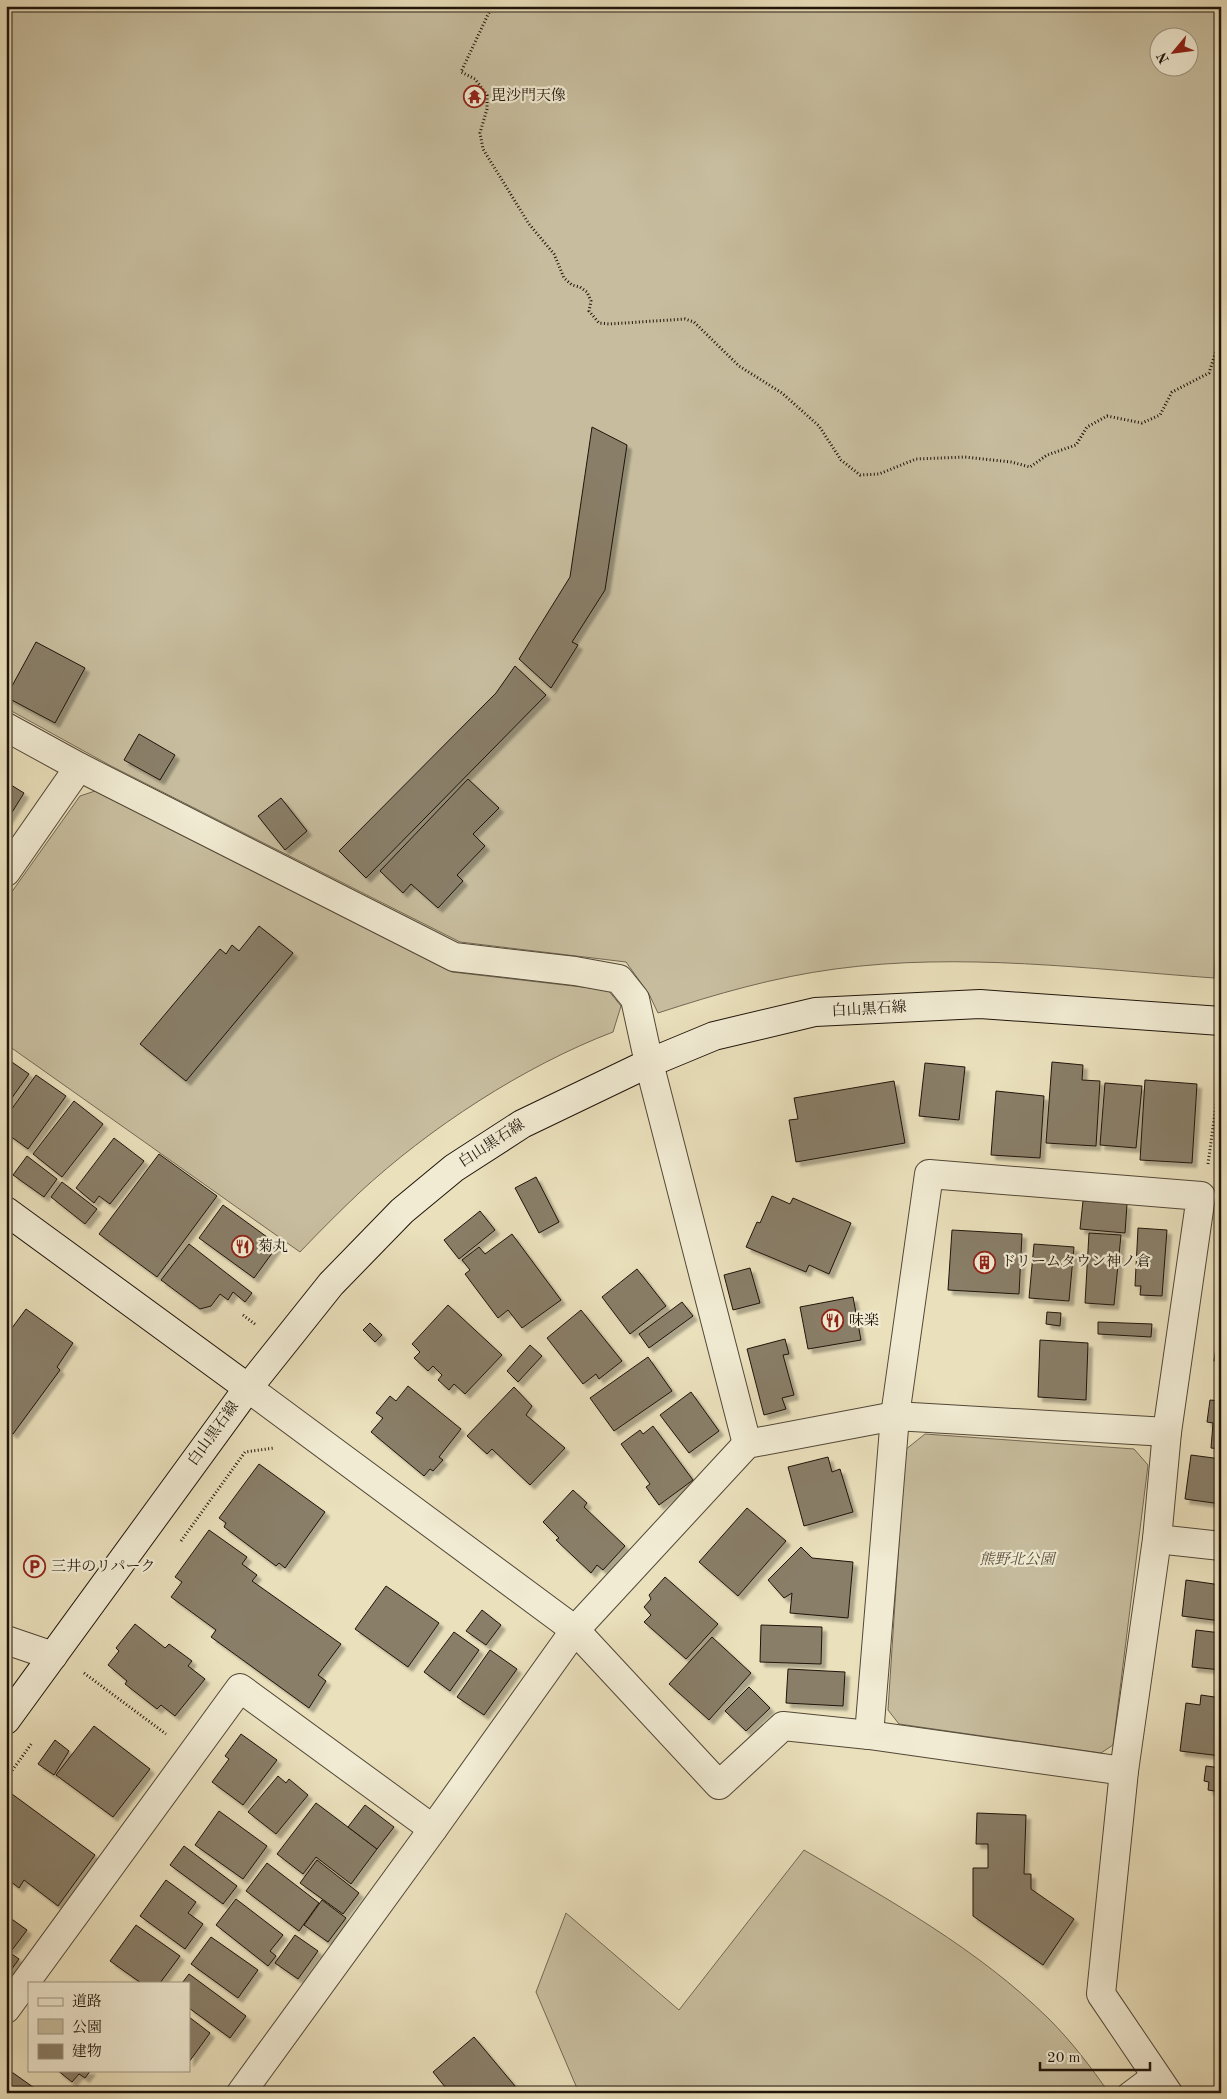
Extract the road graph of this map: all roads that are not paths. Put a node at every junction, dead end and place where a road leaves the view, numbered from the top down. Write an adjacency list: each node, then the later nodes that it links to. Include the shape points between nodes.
1 (6, 726): 2 (street)
2 (79, 767): 3 (street); 5 (street, via 454,957 618,979 635,999)
3 (6, 872)
4 (1221, 1021): 5 (street, 白山黒石線, via 980,1004 815,1012 714,1036)
5 (649, 1063): 7 (street, 白山黒石線, via 522,1124 454,1168 402,1211 331,1284); 10 (street)
6 (6, 1210): 7 (street)
7 (248, 1388): 13 (street); 15 (street, 白山黒石線)
8 (895, 1416): 9 (street); 9 (street, via 929,1174 1201,1196); 10 (street); 17 (street)
9 (1167, 1432): 11 (street)
10 (748, 1444): 13 (street)
11 (1157, 1539): 12 (street); 18 (street)
12 (1221, 1546)
13 (575, 1630): 17 (street, via 719,1785 783,1726); 19 (street)
14 (6, 1640): 15 (street)
15 (53, 1656): 16 (street, 白山黒石線)
16 (6, 1720)
17 (869, 1735): 18 (street)
18 (1124, 1771): 21 (street, via 1101,1994)
19 (434, 1830): 20 (street, via 240,1688); 22 (street)
20 (6, 2009)
21 (1161, 2082): 23 (lane)
22 (241, 2093)
23 (1126, 2093)

